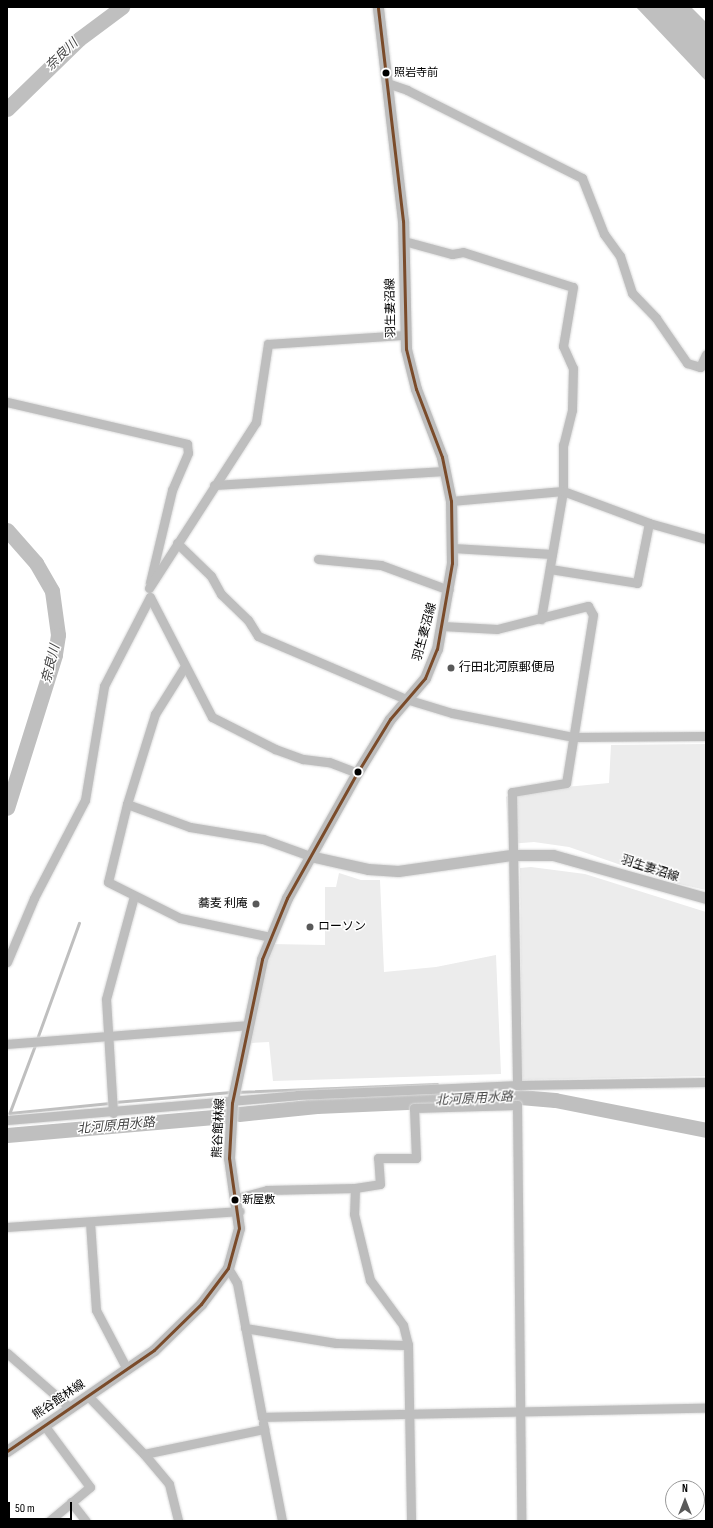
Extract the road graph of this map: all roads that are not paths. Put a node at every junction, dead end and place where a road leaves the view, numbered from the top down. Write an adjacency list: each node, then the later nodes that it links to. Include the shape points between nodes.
1 (378, 7): 2 (main road, 羽生妻沼線)
2 (387, 83): 3 (main road, 羽生妻沼線); 5 (street, via 407,90 582,178 604,234 620,256 632,293 656,318 687,363 700,367)
3 (404, 241): 4 (main road, 羽生妻沼線); 9 (street, via 452,254 462,252 573,287 563,346 573,368 572,410 563,445)
4 (405, 335): 7 (main road, 羽生妻沼線, via 411,373); 8 (street, via 268,344 256,422)
5 (706, 354)
6 (7, 402): 19 (street, via 187,444 188,453 172,490)
7 (445, 471): 8 (street); 10 (main road, 羽生妻沼線)
8 (214, 485): 13 (street)
9 (563, 491): 10 (street); 11 (street); 15 (street)
10 (451, 501): 14 (main road, 羽生妻沼線)
11 (648, 523): 12 (street); 17 (street, via 637,583)
12 (706, 539)
13 (177, 544): 19 (street); 23 (street, via 211,576 221,594 248,620 258,636)
14 (454, 548): 15 (street); 18 (main road, 羽生妻沼線)
15 (552, 554): 17 (street)
16 (318, 559): 18 (street, via 381,565)
17 (550, 569): 20 (street)
18 (449, 590): 21 (main road, 羽生妻沼線)
19 (150, 593): 22 (street); 33 (street, via 104,686 85,800 34,898)
20 (542, 619): 21 (street, via 497,629); 25 (street, via 588,606 593,615)
21 (442, 626): 23 (main road, 羽生妻沼線, via 430,667)
22 (185, 666): 26 (street, via 212,718 275,749 303,759 329,762); 27 (street, via 156,714)
23 (406, 699): 25 (street, via 452,713); 26 (main road, 羽生妻沼線)
24 (706, 736): 25 (street)
25 (573, 737): 28 (street, via 566,783 512,792)
26 (356, 773): 29 (main road, 羽生妻沼線)
27 (127, 804): 29 (street, via 190,827 264,839); 30 (street, via 108,882)
28 (511, 855): 29 (main road, 羽生妻沼線, via 398,871 368,869); 31 (main road, 羽生妻沼線, via 533,854 574,859); 38 (street)
29 (310, 856): 32 (main road, 熊谷館林線)
30 (134, 896): 32 (street, via 180,918); 35 (street, via 106,999)
31 (706, 898)
32 (270, 937): 34 (main road, 熊谷館林線)
33 (7, 962)
34 (248, 1025): 35 (street); 39 (main road, 熊谷館林線)
35 (108, 1037): 36 (street); 40 (street)
36 (7, 1044)
37 (706, 1082): 38 (street)
38 (517, 1085): 39 (street, via 297,1095)
39 (232, 1105): 40 (street); 43 (main road, 熊谷館林線, via 229,1158)
40 (113, 1113): 41 (street)
41 (7, 1120)
42 (355, 1188): 43 (street, via 267,1190); 49 (street, via 354,1214 370,1280 403,1325); 55 (street, via 380,1184 378,1158 416,1158 414,1108 517,1105)
43 (237, 1198): 44 (main road, 熊谷館林線)
44 (239, 1211): 45 (street); 47 (main road, 熊谷館林線, via 237,1243)
45 (90, 1222): 46 (street); 51 (street, via 96,1310)
46 (7, 1227)
47 (228, 1268): 48 (street, via 237,1283); 51 (main road, 熊谷館林線, via 186,1320 154,1350)
48 (244, 1328): 49 (street, via 336,1343); 57 (street)
49 (408, 1345): 56 (street)
50 (7, 1354): 53 (street)
51 (127, 1369): 52 (main road, 熊谷館林線)
52 (88, 1396): 53 (main road, 熊谷館林線); 61 (street)
53 (70, 1408): 58 (main road, 熊谷館林線)
54 (706, 1408): 55 (street)
55 (518, 1412): 56 (street); 68 (street)
56 (409, 1413): 57 (street); 67 (street)
57 (262, 1417): 59 (street)
58 (44, 1426): 60 (main road, 熊谷館林線); 62 (street, via 90,1487)
59 (264, 1429): 61 (street); 66 (street)
60 (7, 1451)
61 (144, 1454): 65 (street, via 169,1484)
62 (71, 1502): 63 (street); 64 (street)
63 (49, 1521)
64 (86, 1521)
65 (178, 1521)
66 (282, 1521)
67 (411, 1521)
68 (521, 1521)

